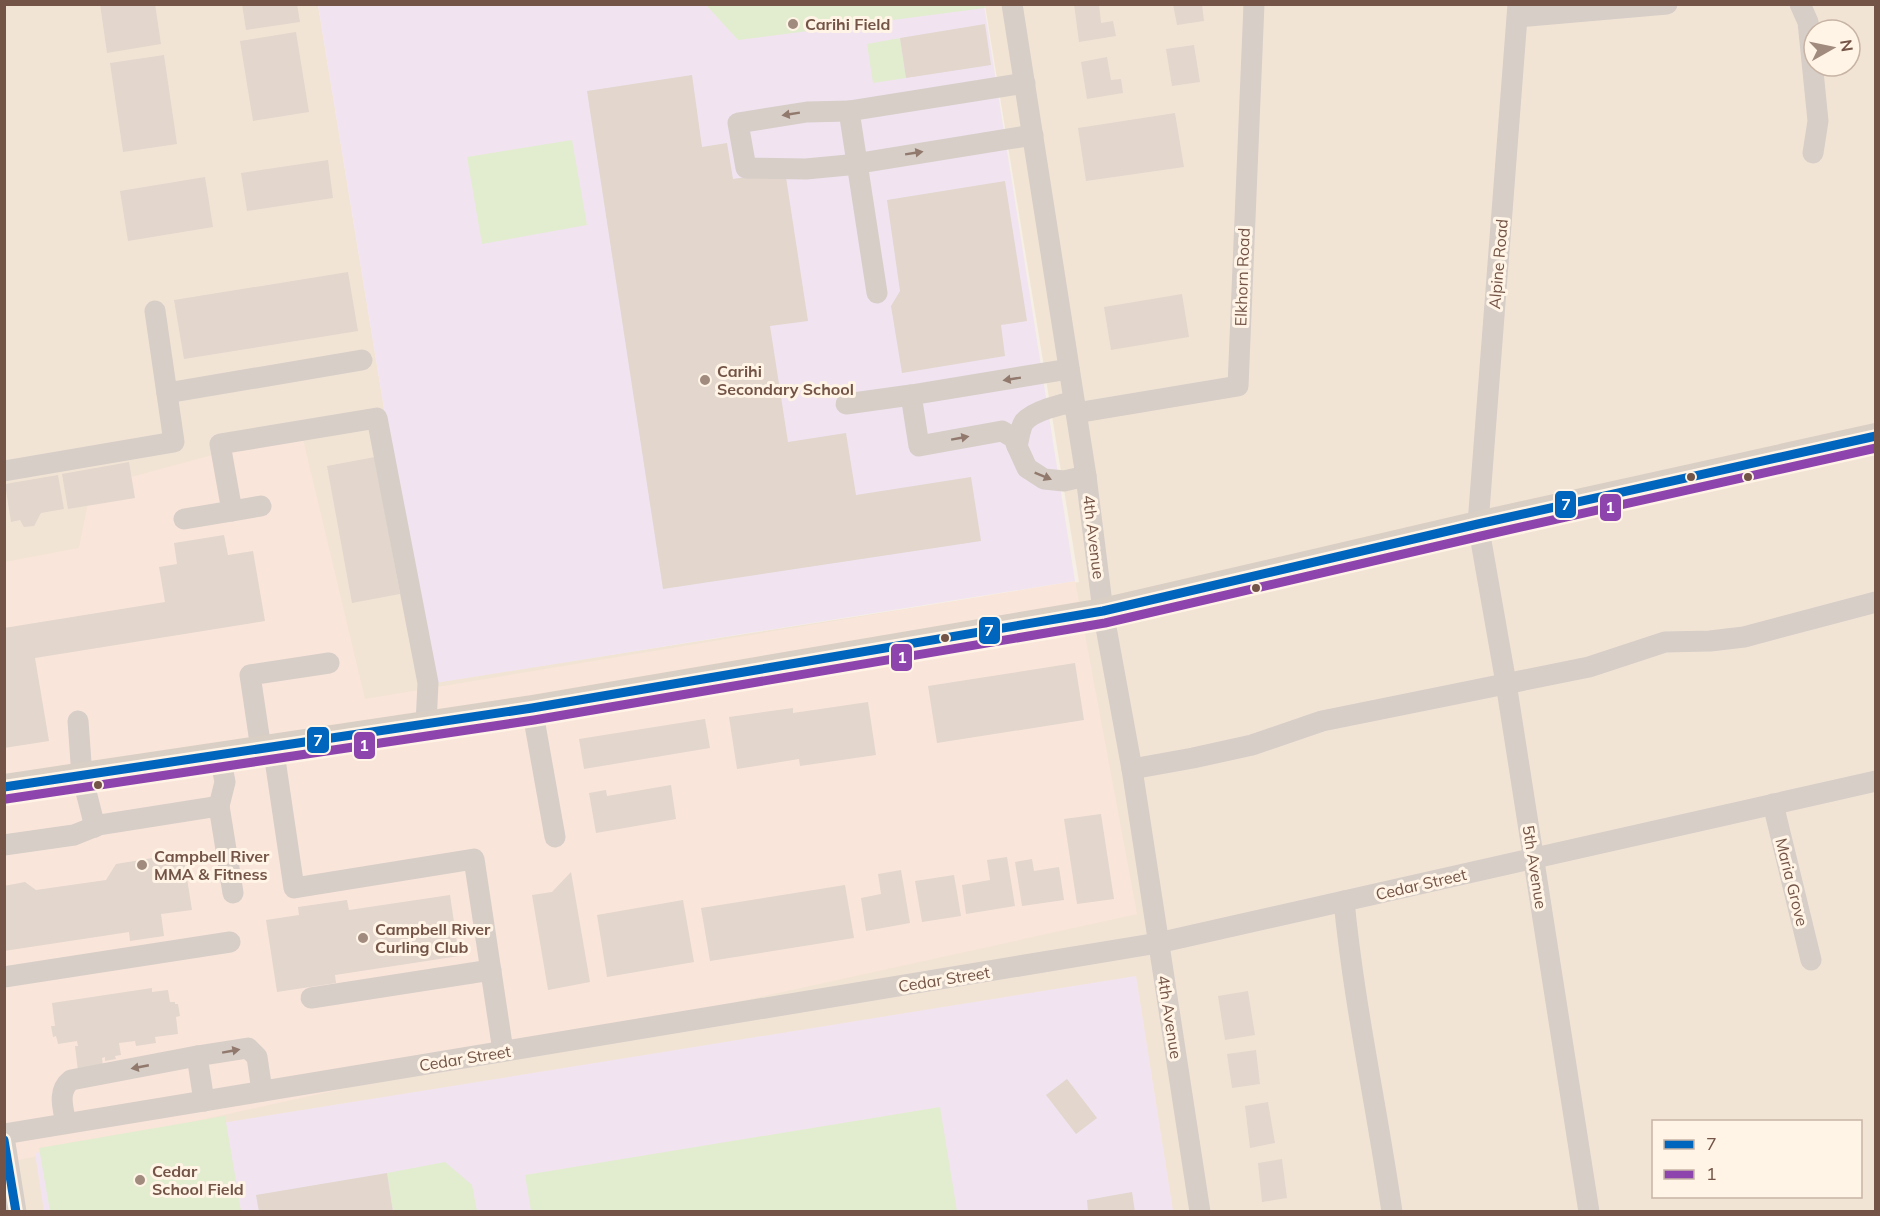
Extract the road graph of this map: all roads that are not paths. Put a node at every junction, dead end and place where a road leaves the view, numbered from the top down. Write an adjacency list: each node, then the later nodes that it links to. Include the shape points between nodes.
1 (1012, 4): 6 (street, 4th Avenue)
2 (1254, 4): 18 (street, Elkhorn Road, via 1238,386)
3 (1667, 4): 5 (street)
4 (1800, 4): 9 (street, via 1808,22 1818,121)
5 (1518, 11): 26 (street, Alpine Road)
6 (1025, 83): 7 (street); 8 (street, 4th Avenue)
7 (849, 111): 10 (street); 10 (street, one-way to 10, via 807,112 738,123 746,168 806,169)
8 (1033, 135): 10 (street, one-way to 8); 14 (street, 4th Avenue)
9 (1813, 153)
10 (857, 163): 11 (street)
11 (877, 293)
12 (154, 311): 15 (street)
13 (362, 360): 15 (street)
14 (1069, 369): 16 (street, one-way to 16); 18 (street, 4th Avenue)
15 (167, 393): 21 (street, via 174,442)
16 (911, 394): 17 (street); 20 (street, one-way to 20, via 920,446 1002,431 1014,438)
17 (846, 404)
18 (1075, 407): 20 (street, via 1057,405 1024,422); 22 (street, 4th Avenue)
19 (1875, 436): 26 (main road)
20 (1017, 446): 22 (street, one-way to 22, via 1027,468 1044,478 1064,481)
21 (4, 471)
22 (1086, 476): 28 (street, 4th Avenue)
23 (261, 506): 24 (street)
24 (232, 511): 25 (street); 33 (street, via 220,444 377,418 428,683)
25 (184, 519)
26 (1478, 524): 28 (main road); 30 (street, 5th Avenue)
27 (1875, 602): 30 (street, via 1744,637 1665,642 1589,667)
28 (1103, 611): 31 (main road); 36 (street, 4th Avenue)
29 (329, 663): 34 (street, via 250,675)
30 (1506, 683): 36 (street, via 1322,721 1252,745); 45 (street, 5th Avenue)
31 (532, 708): 33 (main road); 43 (street)
32 (78, 721): 37 (street)
33 (426, 724): 34 (main road)
34 (267, 748): 35 (main road); 51 (street, via 294,888 474,859)
35 (220, 756): 37 (main road); 41 (street, via 225,782)
36 (1132, 769): 49 (street, 4th Avenue)
37 (82, 776): 39 (main road); 42 (street)
38 (1875, 781): 40 (street, Cedar Street)
39 (4, 787)
40 (1773, 804): 45 (street, Cedar Street); 50 (street, Maria Grove)
41 (219, 806): 42 (street); 46 (street)
42 (95, 826): 44 (street, via 74,835)
43 (555, 837)
44 (4, 845)
45 (1533, 858): 47 (street, Cedar Street); 63 (street, 5th Avenue)
46 (233, 893)
47 (1344, 901): 49 (street, Cedar Street); 62 (street, via 1355,993)
48 (230, 942): 52 (street)
49 (1158, 944): 54 (street, Cedar Street); 61 (street, 4th Avenue)
50 (1811, 960)
51 (491, 970): 53 (street); 54 (street)
52 (4, 978)
53 (311, 998)
54 (503, 1052): 56 (street, Cedar Street)
55 (196, 1056): 56 (street, one-way to 56, via 248,1048 257,1057); 57 (street); 58 (street, one-way to 58, via 71,1080 61,1096)
56 (262, 1091): 57 (street, Cedar Street)
57 (204, 1101): 58 (street, Cedar Street)
58 (66, 1124): 59 (street, Cedar Street)
59 (4, 1135): 60 (street)
60 (16, 1212)
61 (1200, 1212)
62 (1392, 1212)
63 (1589, 1212)

